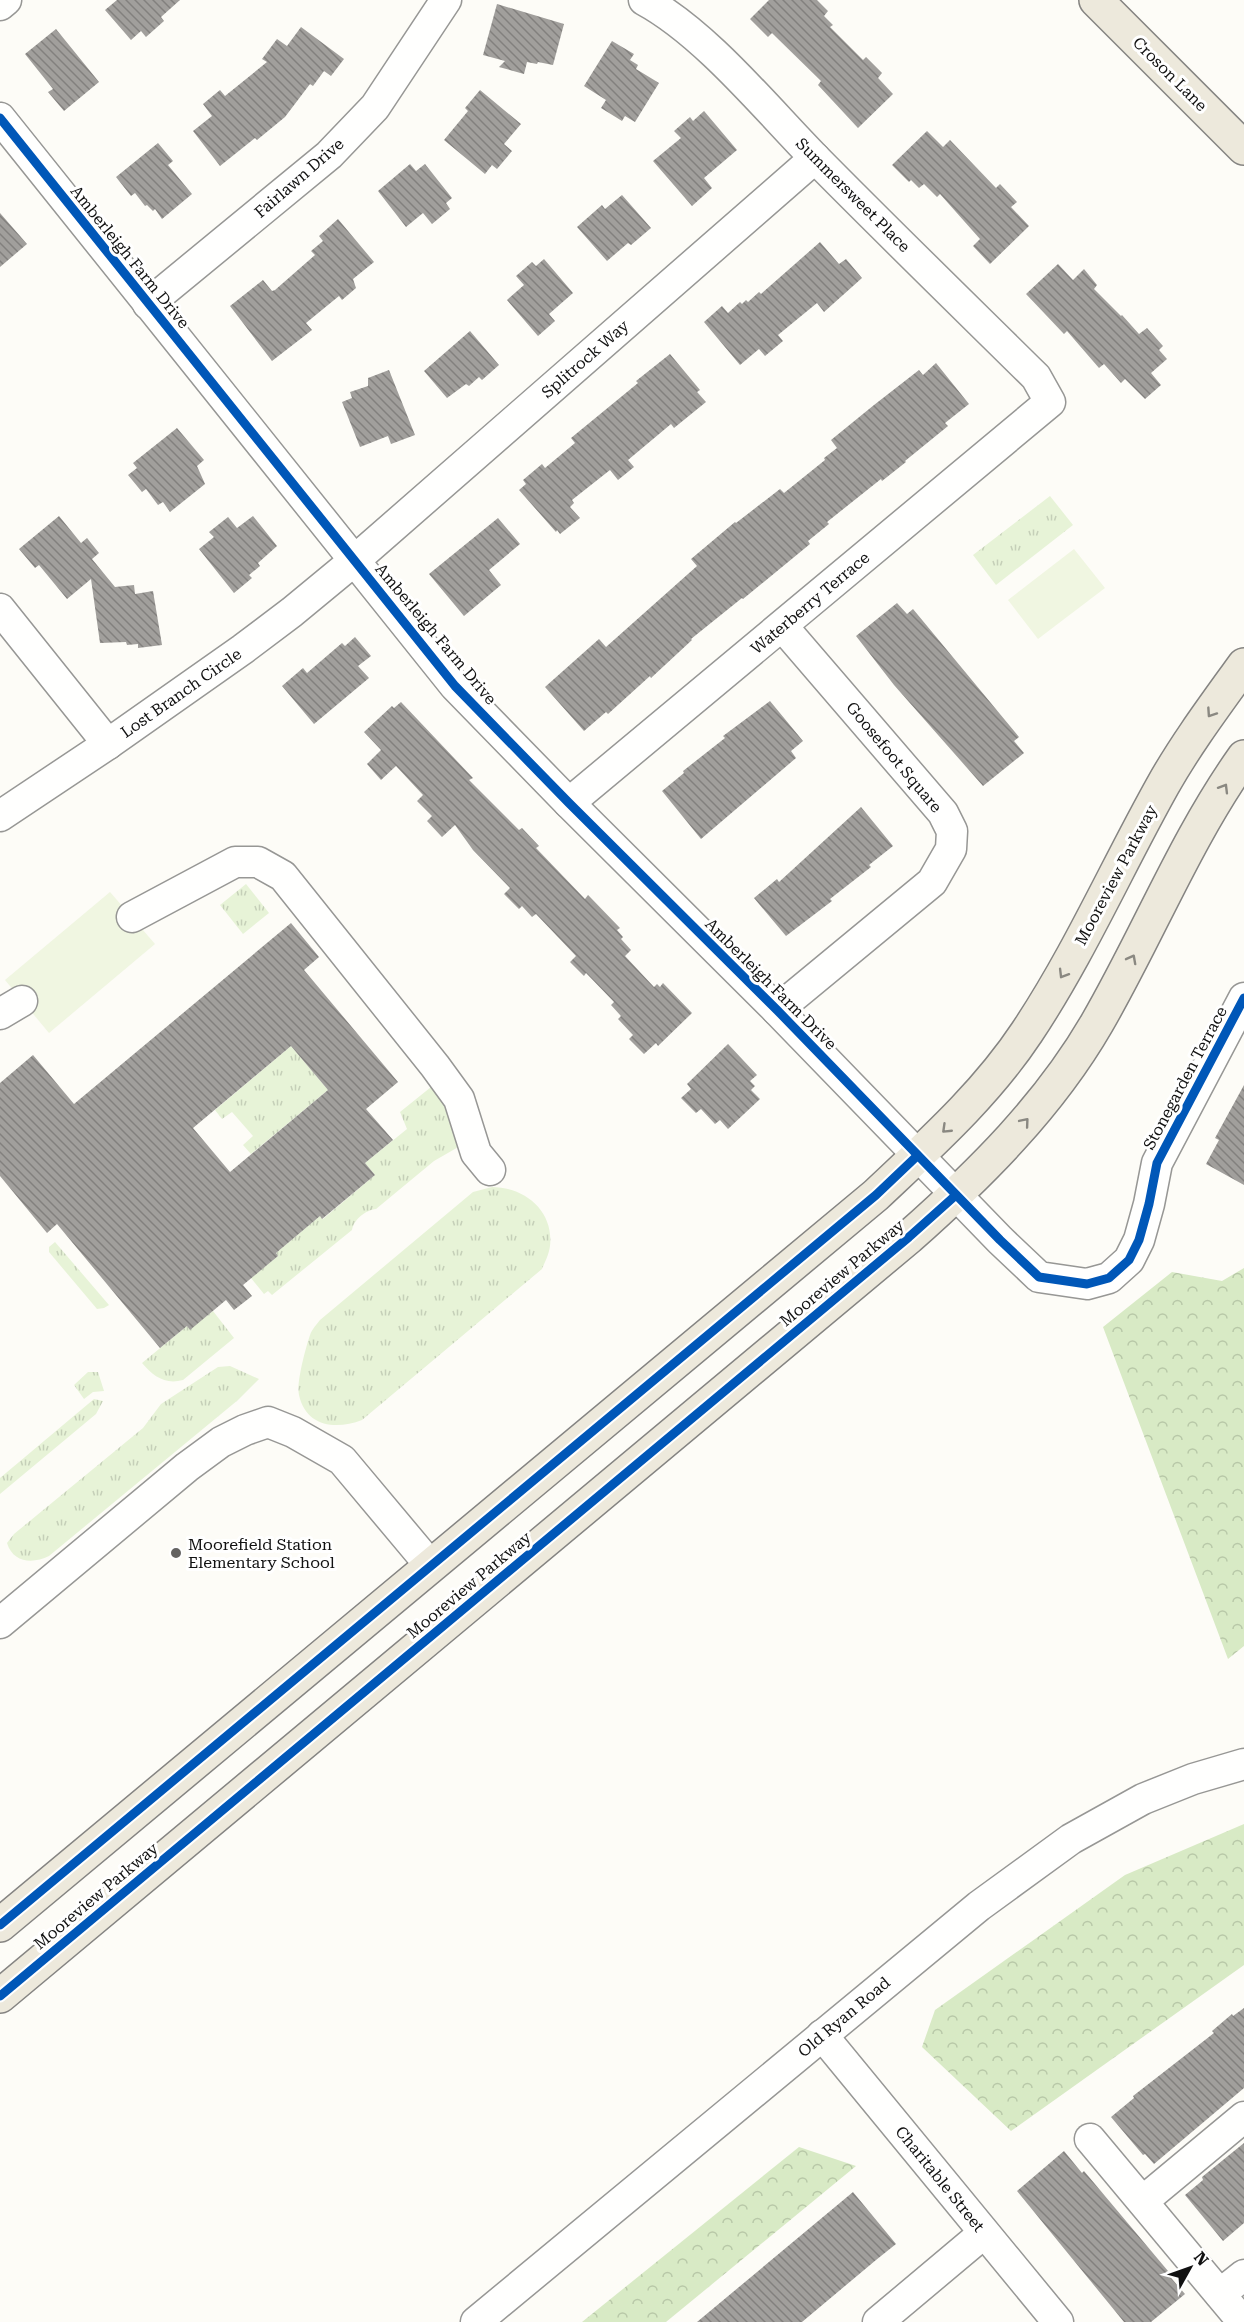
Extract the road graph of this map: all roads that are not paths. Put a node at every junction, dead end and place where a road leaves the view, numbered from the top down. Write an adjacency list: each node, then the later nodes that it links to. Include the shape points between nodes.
1 (6, 0): 5 (street)
2 (446, 0): 9 (street, Fairlawn Drive, via 375,107 329,155)
3 (644, 0): 8 (street, Summersweet Place, via 692,34)
4 (1096, 0): 7 (main road, Croson Lane)
5 (0, 5)
6 (0, 118): 9 (street, Amberleigh Farm Drive)
7 (1244, 148)
8 (815, 158): 10 (street, Summersweet Place, via 1036,377); 11 (street, Splitrock Way)
9 (148, 304): 11 (street, Amberleigh Farm Drive)
10 (1050, 402): 13 (street, Waterberry Terrace)
11 (355, 560): 15 (street, Lost Branch Circle, via 292,612); 17 (street, Amberleigh Farm Drive, via 456,686)
12 (0, 609): 15 (street)
13 (783, 627): 17 (street, Waterberry Terrace); 21 (street, Goosefoot Square, via 943,813 952,831 951,849 933,882)
14 (1244, 665): 22 (main road, Mooreview Parkway, one-way to 22, via 1164,783 1075,954 1027,1033 991,1081)
15 (108, 744): 18 (street, Lost Branch Circle)
16 (1244, 757): 24 (main road, Mooreview Parkway, one-way to 16, via 1054,1087 1096,1024 1183,855)
17 (569, 803): 21 (street, Amberleigh Farm Drive)
18 (0, 816)
19 (132, 917): 23 (street, via 235,862 258,862 283,876 459,1099 476,1153)
20 (1244, 998): 24 (street, Stonegarden Terrace, via 1157,1163 1139,1240 1129,1260 1110,1278 1087,1284 1040,1277)
21 (777, 1010): 22 (street, Amberleigh Farm Drive)
22 (917, 1156): 24 (street, Stonegarden Terrace); 25 (main road, Mooreview Parkway, via 867,1202)
23 (490, 1170)
24 (956, 1195): 29 (main road, Mooreview Parkway)
25 (430, 1565): 26 (street, via 342,1460 268,1422 221,1442 187,1467); 28 (main road, Mooreview Parkway)
26 (0, 1623)
27 (1244, 1764): 30 (street, Old Ryan Road, via 1143,1798 1071,1839 979,1905)
28 (0, 1925)
29 (0, 1996)
30 (822, 2035): 34 (street, Charitable Street); 37 (street, Old Ryan Road)
31 (1244, 2117): 33 (street)
32 (1090, 2139): 33 (street)
33 (1143, 2201): 36 (street)
34 (984, 2233): 38 (street); 39 (street, Charitable Street)
35 (1244, 2275): 36 (street)
36 (1220, 2294): 40 (street)
37 (476, 2322)
38 (878, 2322)
39 (1058, 2322)
40 (1243, 2322)

